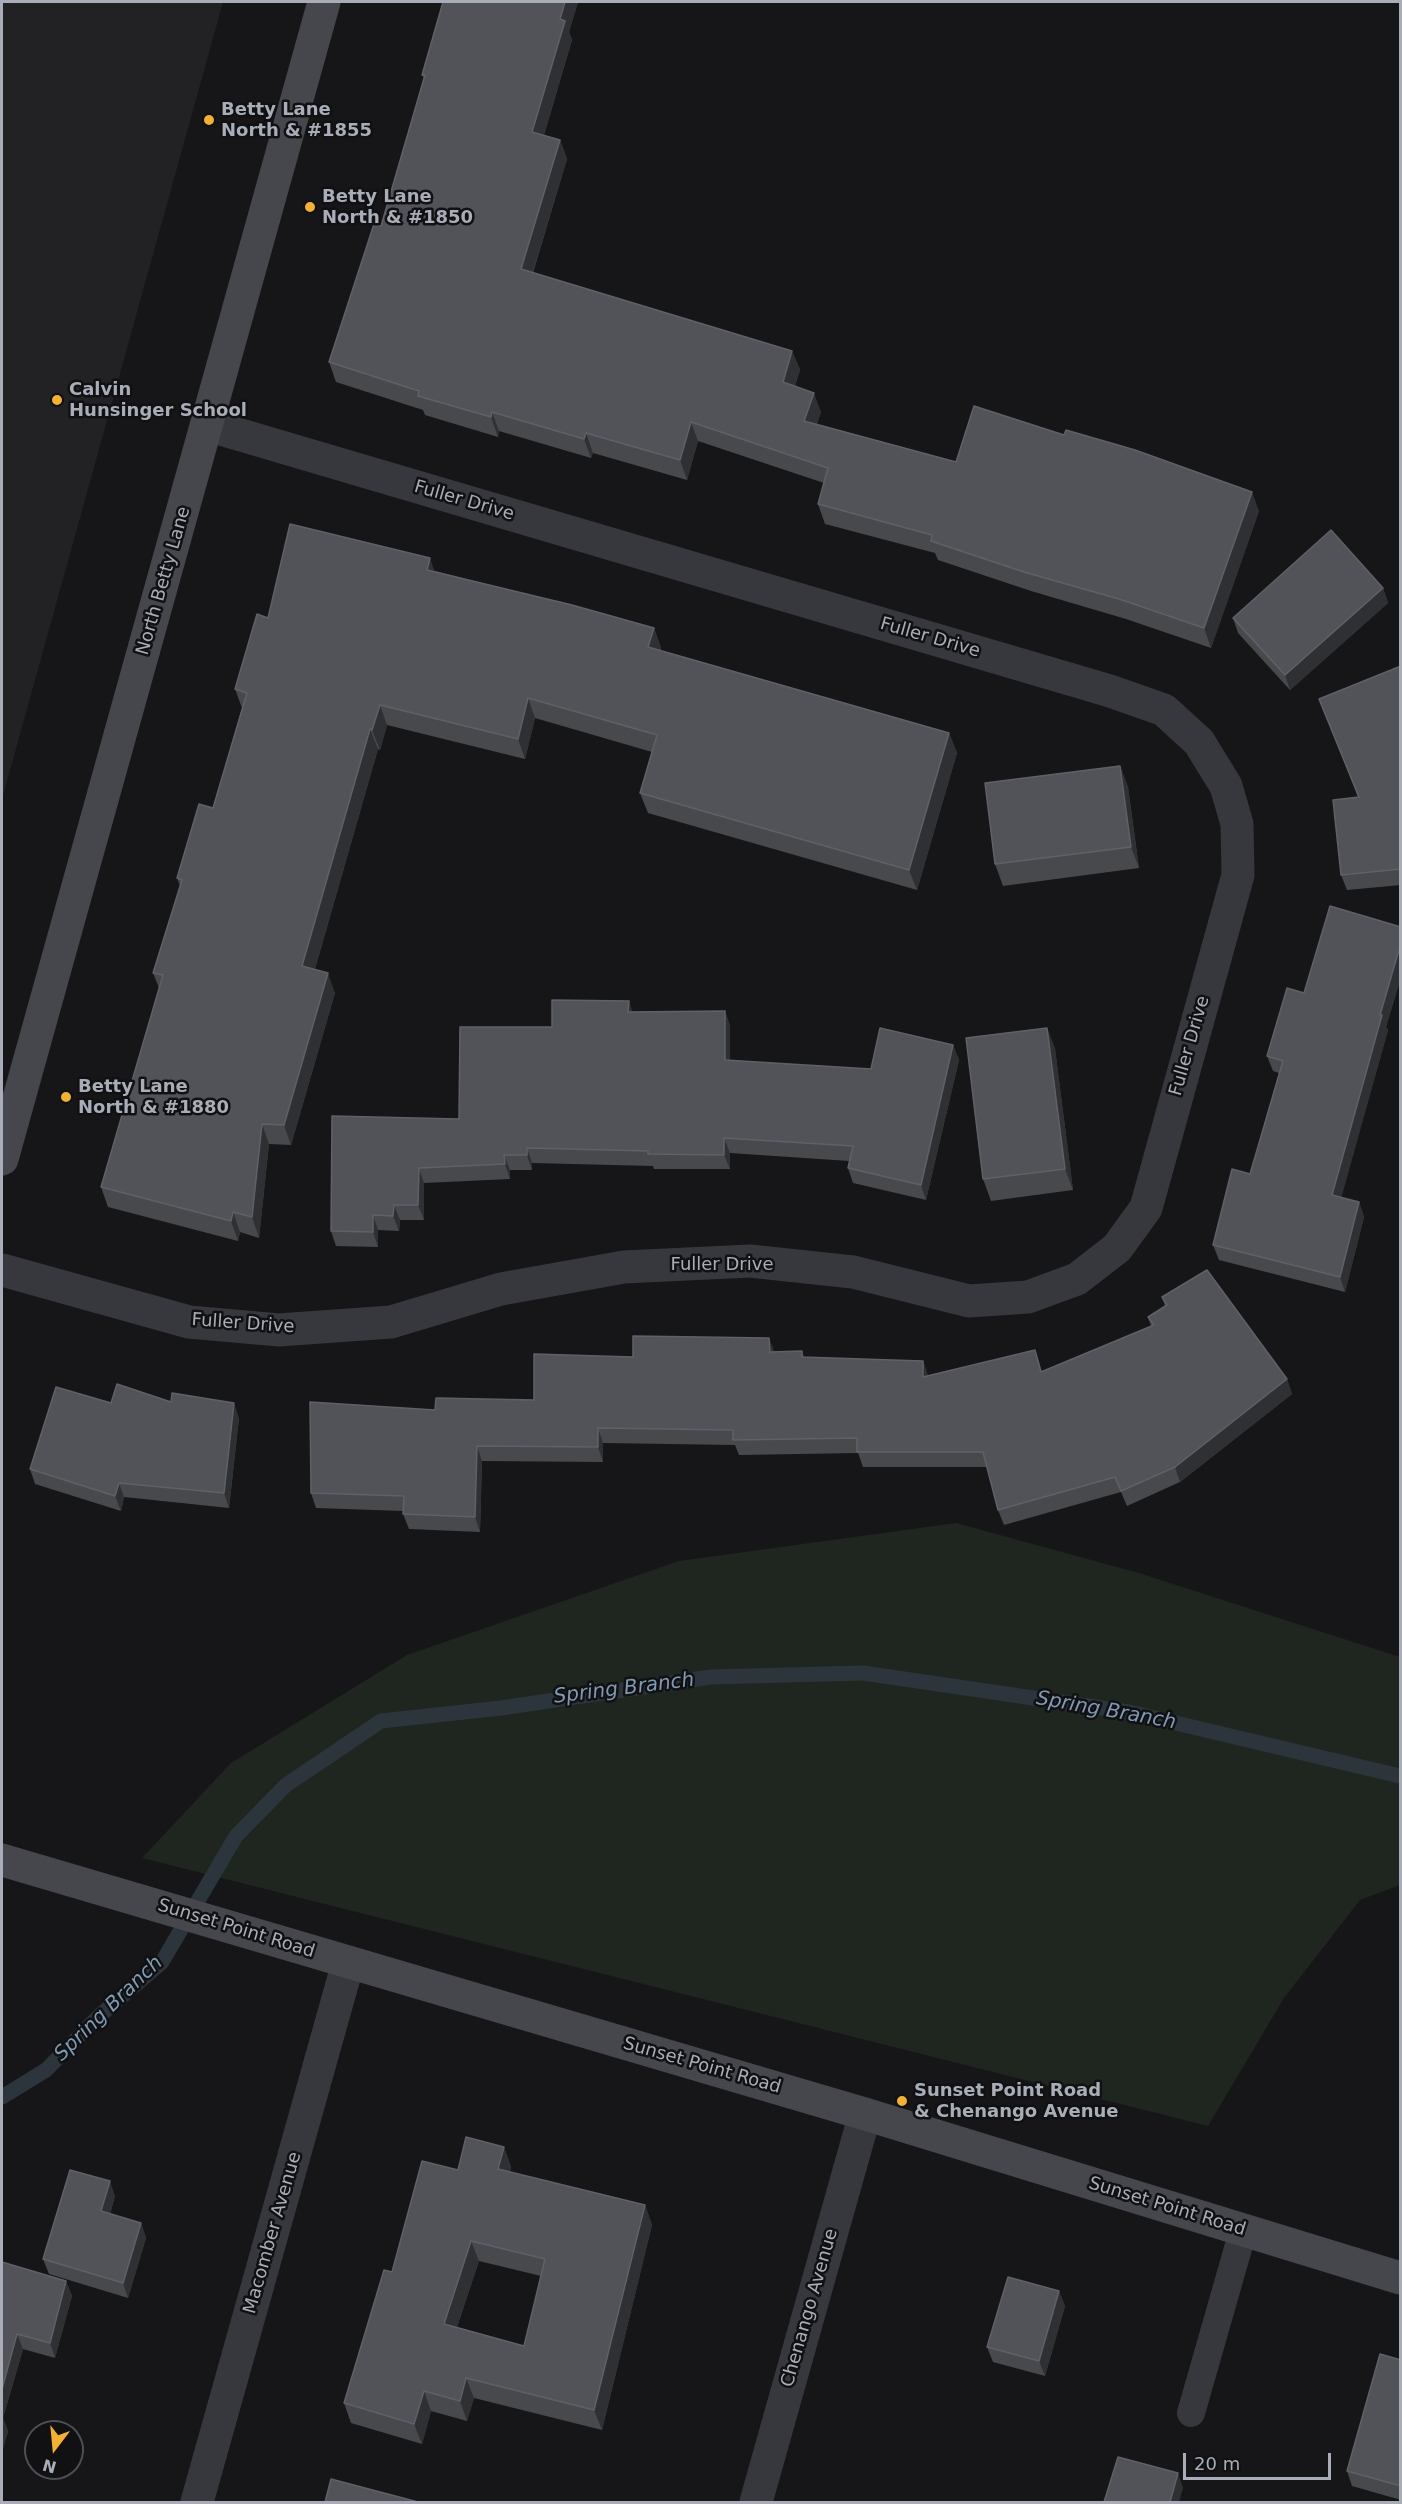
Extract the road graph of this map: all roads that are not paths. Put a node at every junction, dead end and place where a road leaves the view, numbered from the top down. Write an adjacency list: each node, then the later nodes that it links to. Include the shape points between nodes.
1 (324, 2): 2 (main road, North Betty Lane)
2 (207, 425): 3 (main road, North Betty Lane); 4 (street, Fuller Drive, via 1099,687 1164,710 1199,742 1226,786 1237,824 1238,875 1146,1208 1117,1248 1077,1279 1028,1297 969,1301 853,1272 750,1261 624,1267 501,1289 391,1322 279,1330 189,1322)
3 (2, 1159)
4 (2, 1270)
5 (2, 1860): 6 (main road, Sunset Point Road)
6 (348, 1963): 7 (main road, Sunset Point Road); 11 (street, Macomber Avenue)
7 (865, 2114): 8 (main road, Sunset Point Road); 12 (street, Chenango Avenue)
8 (1243, 2231): 9 (main road, Sunset Point Road); 10 (lane)
9 (1401, 2278)
10 (1191, 2413)
11 (197, 2502)
12 (756, 2502)

